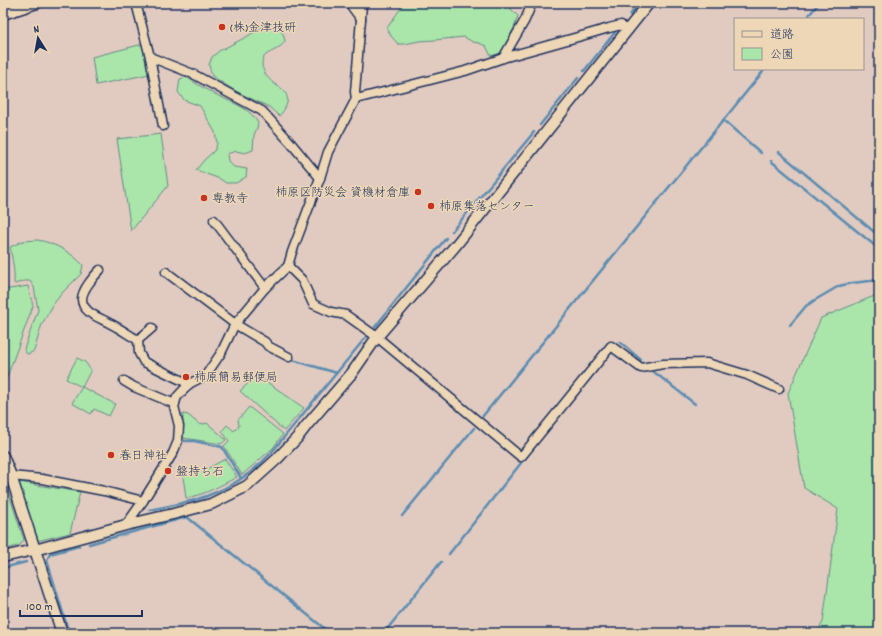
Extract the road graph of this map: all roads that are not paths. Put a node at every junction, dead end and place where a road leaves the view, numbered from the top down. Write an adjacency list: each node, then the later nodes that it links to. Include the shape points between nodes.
1 (37, 3): 7 (street)
2 (136, 3): 10 (street)
3 (349, 3): 8 (street)
4 (362, 3): 8 (street)
5 (532, 3): 11 (street)
6 (649, 3): 9 (street)
7 (3, 14)
8 (361, 19): 12 (street)
9 (627, 31): 11 (street, via 621,25); 22 (street, via 456,245)
10 (150, 57): 13 (street); 14 (street, via 193,74 262,111)
11 (503, 58): 12 (street, via 465,71)
12 (356, 99): 14 (street, via 328,152)
13 (163, 126)
14 (320, 178): 16 (street)
15 (214, 220): 19 (street)
16 (288, 266): 19 (street); 22 (street, via 302,280 313,304 346,315)
17 (100, 270): 23 (street, via 88,283 82,297 84,306 92,314)
18 (166, 272): 20 (street)
19 (265, 288): 20 (street)
20 (235, 324): 24 (street); 26 (street, via 221,353 206,375)
21 (152, 328): 23 (street)
22 (377, 337): 27 (street, via 521,457 611,346 641,368 663,364 707,363 747,375); 32 (street, via 352,373 297,438 247,486 211,504)
23 (138, 340): 26 (street, via 139,353 144,362)
24 (289, 357)
25 (124, 381): 28 (street)
26 (189, 384): 28 (street)
27 (779, 389)
28 (175, 404): 31 (street, via 179,423 178,441)
29 (3, 456): 30 (street)
30 (7, 476): 31 (street, via 42,479 97,489); 33 (street)
31 (143, 501): 32 (street)
32 (126, 525): 33 (street)
33 (36, 549): 34 (street); 35 (street)
34 (3, 557)
35 (62, 633)

